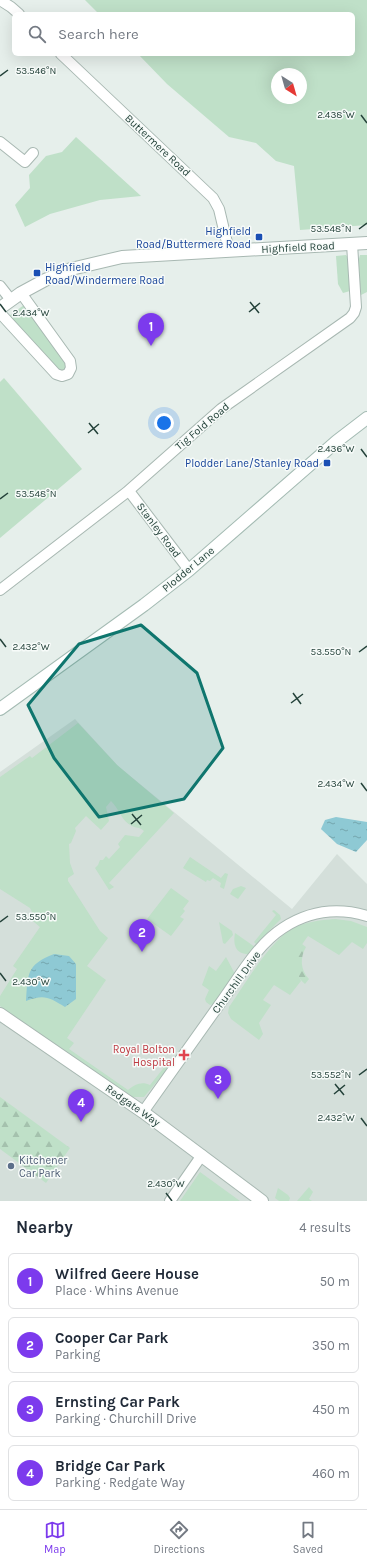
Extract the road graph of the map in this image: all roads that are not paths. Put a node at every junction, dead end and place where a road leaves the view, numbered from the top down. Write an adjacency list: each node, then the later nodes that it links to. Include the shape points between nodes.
1 (0, 0): 2 (street)
2 (17, 12)
3 (63, 56): 8 (street, Buttermere Road, via 213,198 219,209)
4 (0, 142): 5 (street, via 25,162)
5 (33, 153)
6 (367, 243): 7 (street, Highfield Road)
7 (352, 244): 8 (street, Highfield Road); 14 (street, Tig Fold Road, via 356,307 354,314 221,408)
8 (229, 251): 10 (street, Highfield Road, via 108,260 71,269)
9 (0, 286): 10 (street)
10 (16, 296): 11 (street, Highfield Road); 12 (street, via 70,361 71,368 68,374 56,374)
11 (0, 308)
12 (0, 313)
13 (367, 418): 15 (street, Plodder Lane, via 336,441)
14 (129, 490): 15 (street, Stanley Road); 16 (street, Tig Fold Road)
15 (189, 570): 17 (street, Plodder Lane)
16 (0, 590)
17 (0, 709)
18 (367, 916): 20 (street, Churchill Drive, via 337,911 309,915 282,929 271,938 249,964)
19 (0, 1014): 20 (street, Redgate Way)
20 (143, 1112): 21 (street, Redgate Way)
21 (202, 1155): 22 (street); 23 (street, Redgate Way)
22 (170, 1201)
23 (262, 1201)

